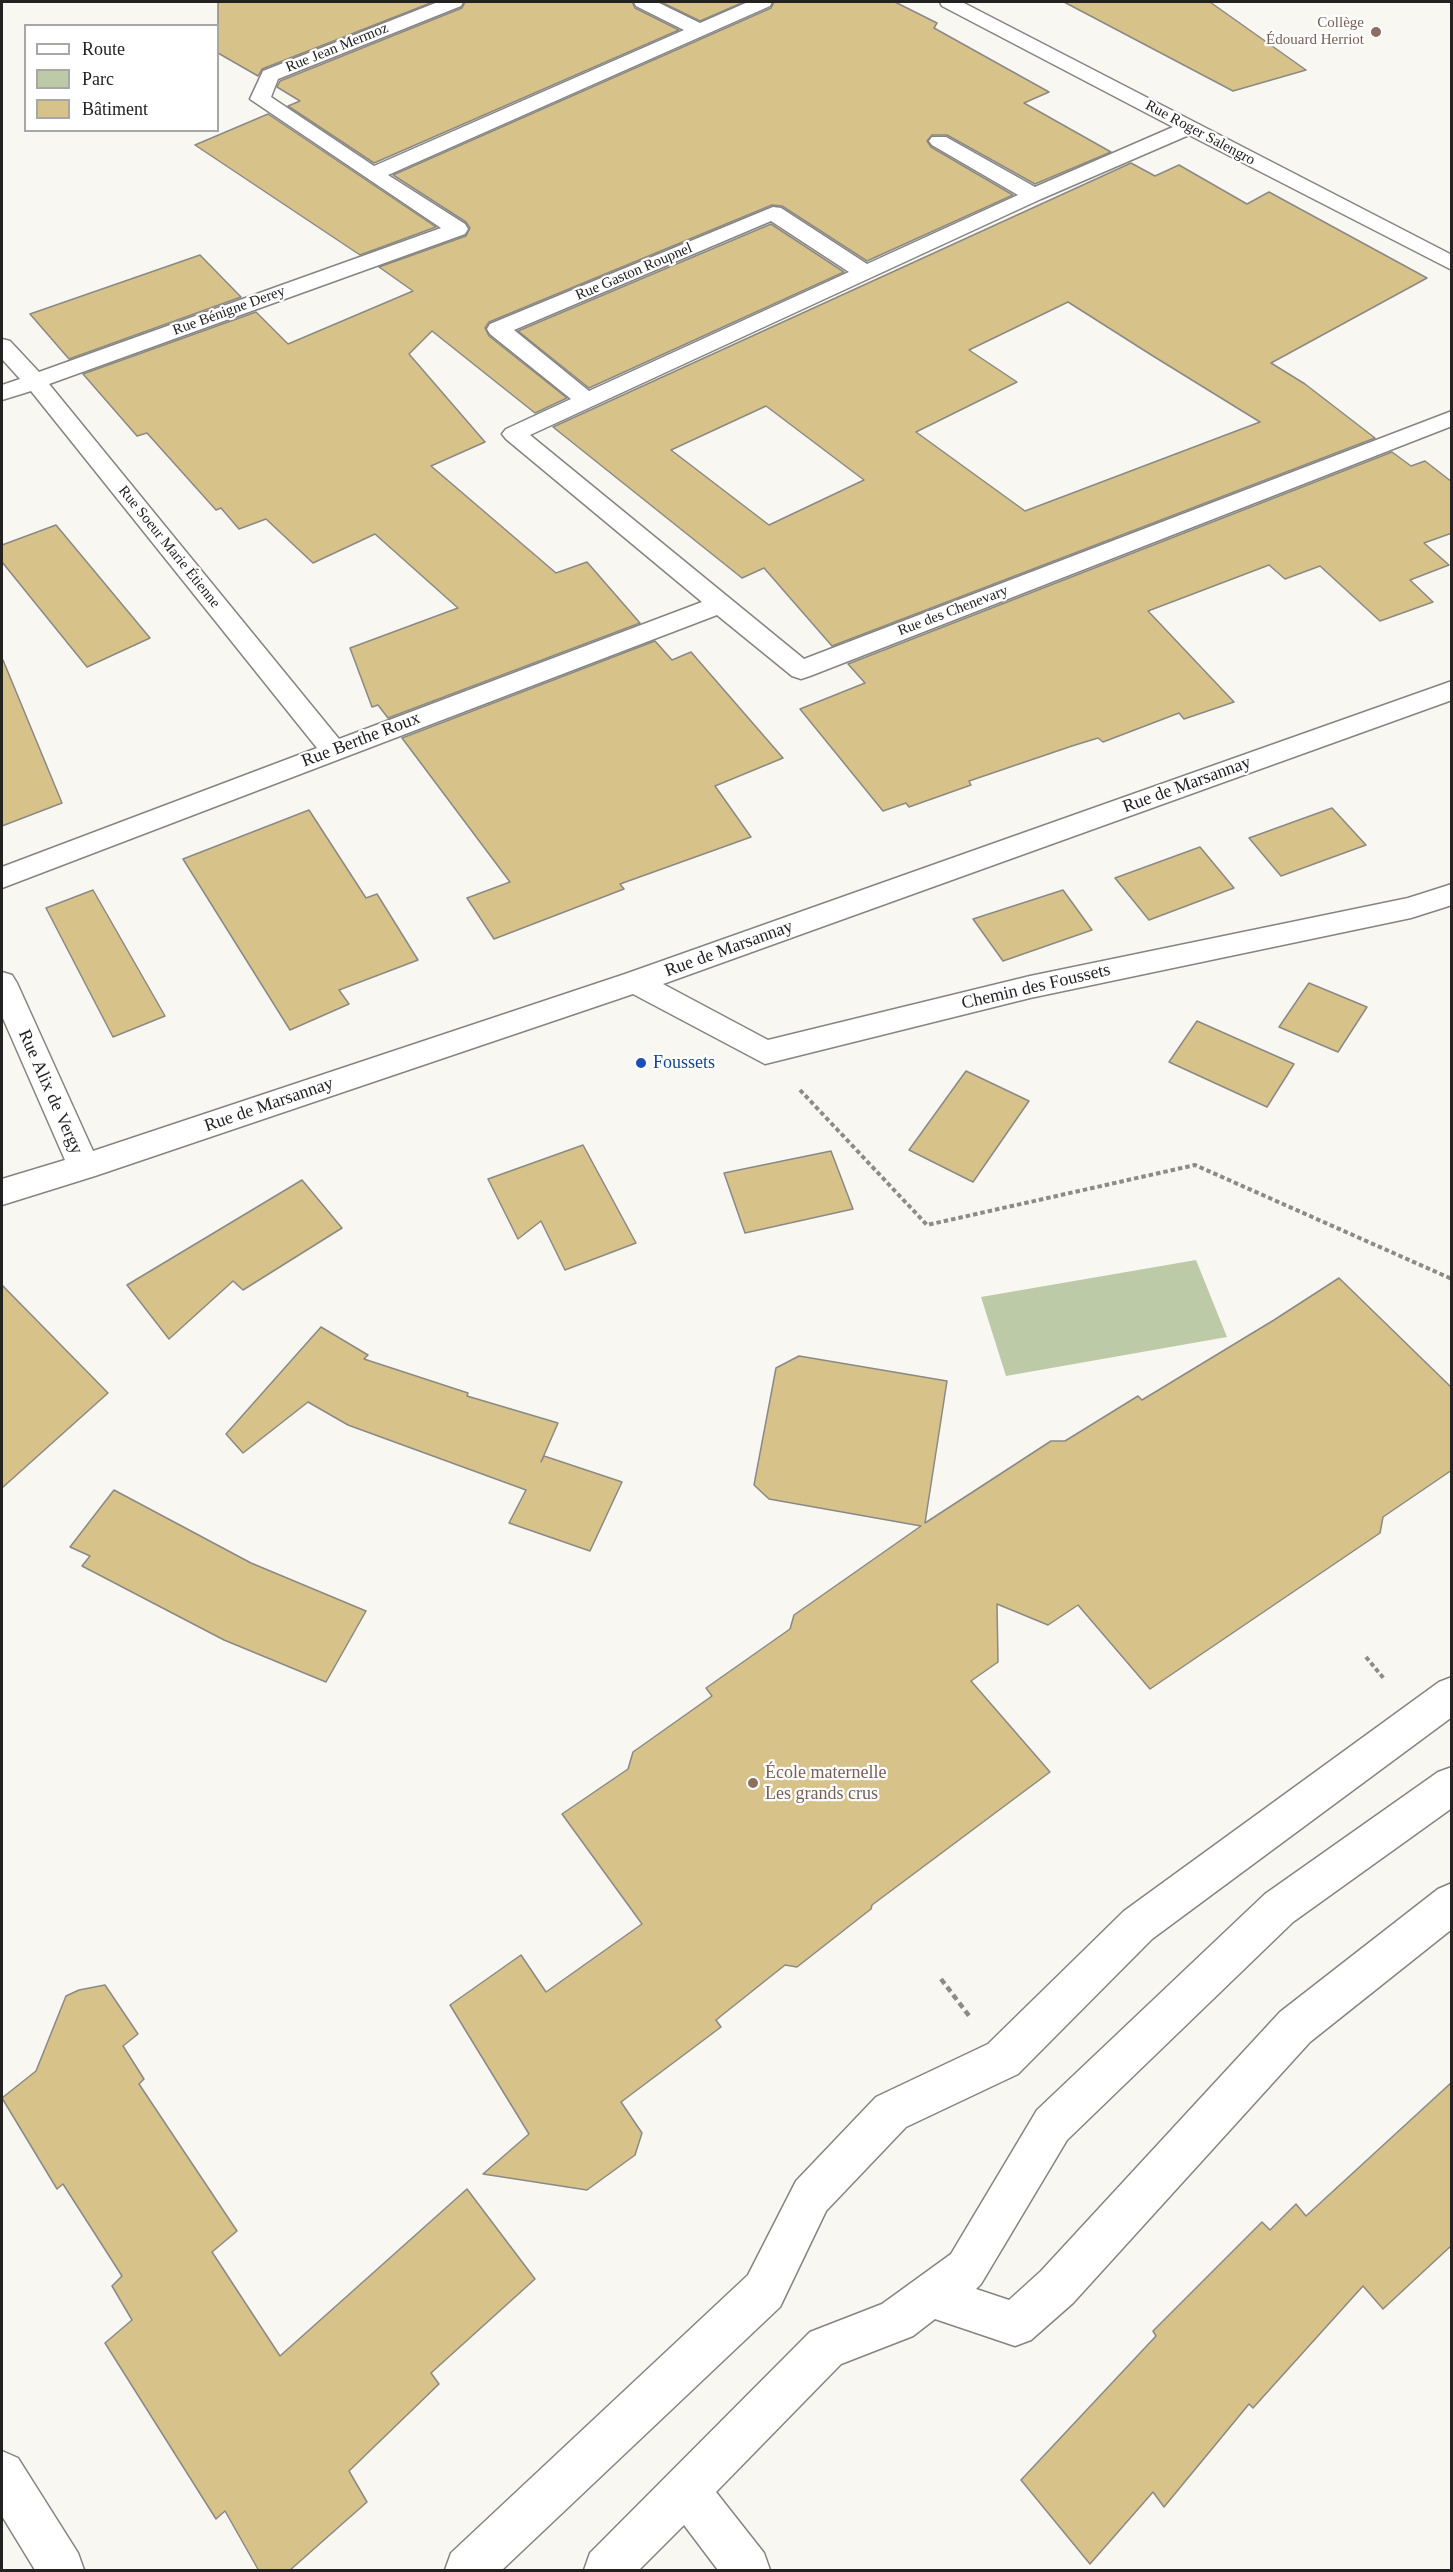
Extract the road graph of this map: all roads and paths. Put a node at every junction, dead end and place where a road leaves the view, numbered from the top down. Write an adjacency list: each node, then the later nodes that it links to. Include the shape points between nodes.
1 (454, 2): 8 (street, Rue Jean Mermoz, via 270,75 260,99)
2 (643, 2): 5 (street)
3 (763, 2): 5 (street)
4 (949, 2): 6 (street, Rue Roger Salengro)
5 (699, 30): 8 (street)
6 (1190, 127): 9 (street); 11 (street, Rue Roger Salengro)
7 (939, 141): 9 (street)
8 (373, 174): 10 (street, Rue Jean Mermoz)
9 (1034, 195): 12 (street)
10 (457, 229): 14 (street, Rue Bénigne Derey)
11 (1452, 264)
12 (866, 273): 16 (street); 16 (street, Rue Gaston Roupnel, via 773,213 498,329)
13 (2, 346): 14 (street, Rue Soeur Marie Étienne)
14 (35, 381): 15 (street, Rue Bénigne Derey); 20 (street, Rue Soeur Marie Étienne)
15 (2, 393)
16 (588, 401): 18 (street, Rue des Chenevary, via 514,434)
17 (1452, 418): 18 (street, Rue des Chenevary, via 801,670)
18 (721, 604): 20 (street, Rue Berthe Roux)
19 (1452, 690): 23 (street, Rue de Marsannay)
20 (333, 750): 21 (street, Rue Berthe Roux)
21 (2, 879)
22 (1452, 894): 25 (street, Chemin des Foussets, via 1411,908 1030,987)
23 (635, 982): 25 (street); 26 (street, Rue de Marsannay)
24 (2, 983): 26 (street, Rue Alix de Vergy)
25 (765, 1052): 28 (path, via 927,1225 1195,1166)
26 (84, 1167): 27 (street, Rue de Marsannay)
27 (2, 1192)
28 (1452, 1279)
29 (1452, 1694): 36 (street, via 1138,1925 1003,2060 891,2112 811,2196 764,2290)
30 (1452, 1785): 32 (street, via 1279,1908 1052,2126 966,2269)
31 (1452, 1903): 32 (street, via 1294,2027 1058,2287 1015,2324)
32 (930, 2295): 34 (street, via 897,2320 826,2348)
33 (2, 2474): 35 (street)
34 (686, 2490): 37 (street); 38 (street)
35 (61, 2571)
36 (468, 2571)
37 (607, 2571)
38 (747, 2571)

